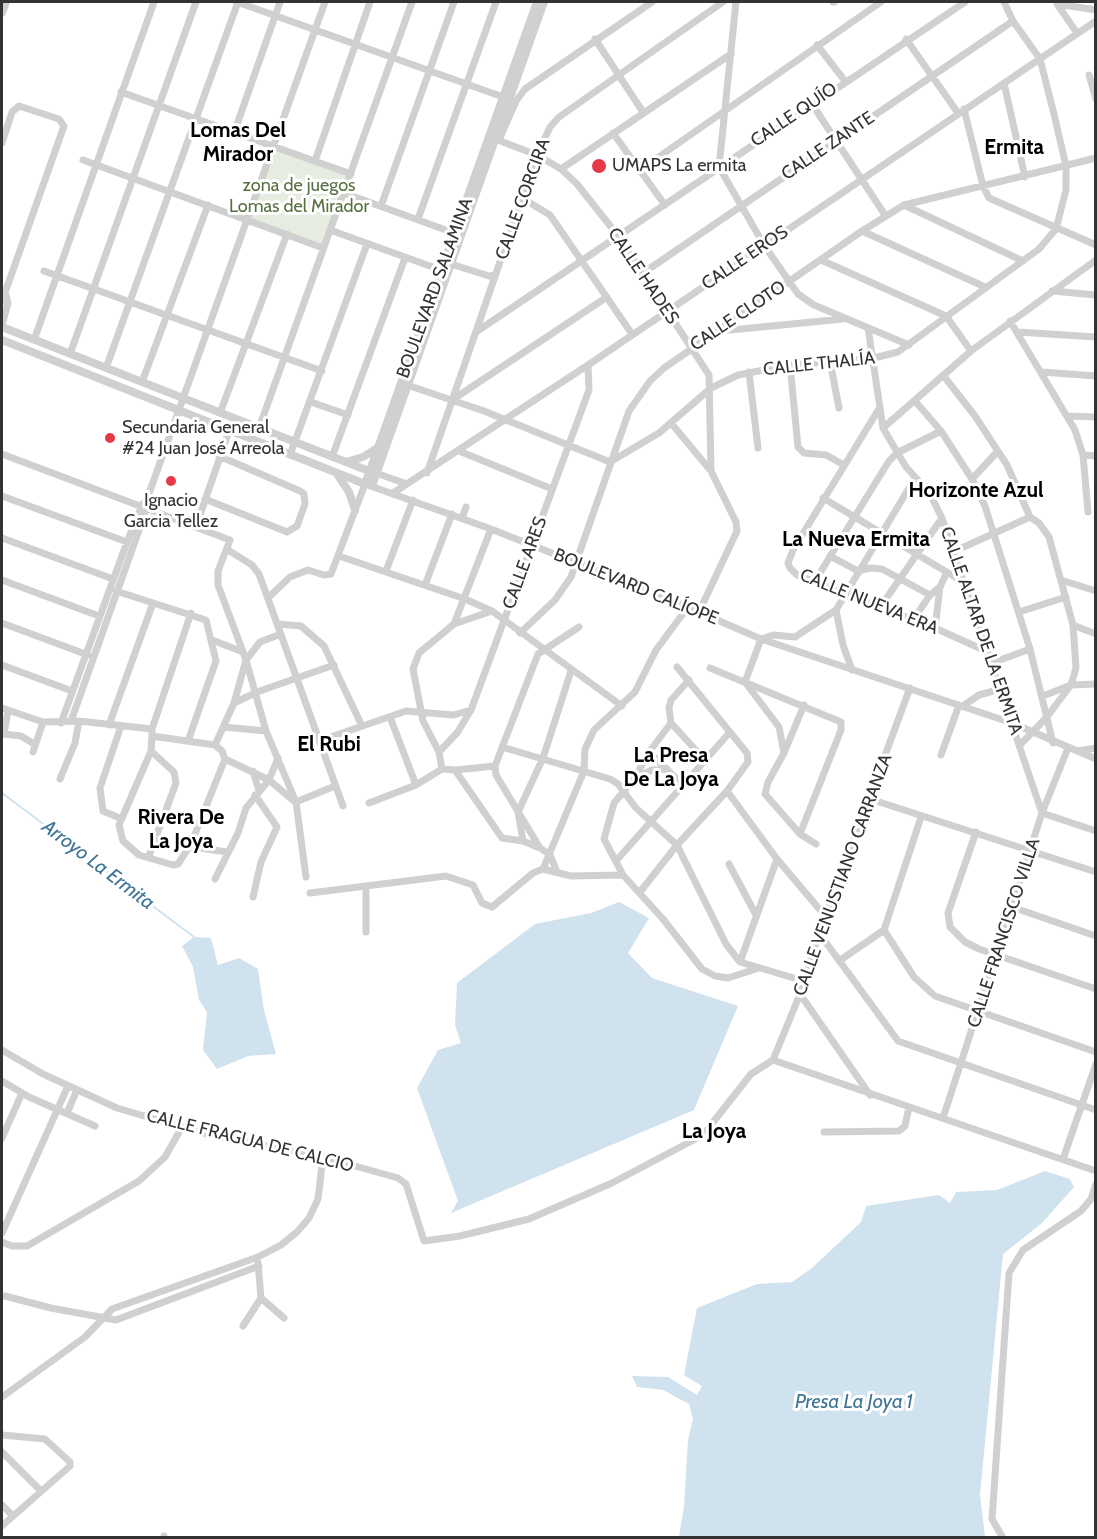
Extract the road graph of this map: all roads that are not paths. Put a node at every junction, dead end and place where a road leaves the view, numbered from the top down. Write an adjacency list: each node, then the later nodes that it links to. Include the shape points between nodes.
1 (6, 2): 21 (street)
2 (154, 2): 41 (street)
3 (196, 2): 45 (street)
4 (238, 2): 22 (street); 49 (street)
5 (280, 2): 22 (street)
6 (325, 2): 25 (street)
7 (370, 2): 29 (street)
8 (412, 2): 32 (street)
9 (454, 2): 34 (street)
10 (496, 2): 39 (street)
11 (537, 2): 42 (street, BOULEVARD SALAMINA)
12 (544, 2): 52 (street, BOULEVARD SALAMINA)
13 (652, 2): 27 (street)
14 (723, 2): 35 (street, CALLE CORCIRA)
15 (736, 2): 31 (street)
16 (881, 2): 19 (street)
17 (965, 2): 28 (street, CALLE QUÍO)
18 (1004, 2): 23 (street)
19 (869, 6): 30 (street)
20 (1095, 10): 26 (street, via 1057,4)
21 (2, 13)
22 (275, 15): 25 (street); 50 (street)
23 (1013, 21): 33 (street); 36 (street, CALLE ZANTE)
24 (1095, 21): 26 (street, CALLE EROS)
25 (315, 29): 29 (street); 55 (street)
26 (1077, 33): 33 (street, CALLE EROS)
27 (595, 39): 35 (street); 52 (street, via 525,88)
28 (906, 39): 36 (street); 38 (street, CALLE QUÍO)
29 (355, 44): 32 (street); 59 (street)
30 (817, 45): 38 (street); 46 (street)
31 (731, 54): 46 (street); 48 (street)
32 (392, 57): 34 (street); 65 (street)
33 (1040, 59): 40 (street, CALLE EROS); 62 (street, CALLE THALÍA)
34 (429, 71): 39 (street); 77 (street)
35 (620, 75): 48 (street); 56 (street, CALLE CORCIRA, via 559,117 543,138)
36 (932, 75): 47 (street); 53 (street, CALLE ZANTE)
37 (1089, 75): 43 (street)
38 (845, 81): 44 (street, CALLE QUÍO)
39 (466, 83): 42 (street); 80 (street)
40 (1004, 83): 47 (street, CALLE EROS); 66 (street)
41 (121, 92): 45 (street); 60 (street)
42 (503, 97): 84 (street, BOULEVARD SALAMINA)
43 (1095, 99)
44 (812, 104): 53 (street); 61 (street, CALLE QUÍO)
45 (160, 105): 49 (street); 67 (street)
46 (725, 111): 61 (street); 64 (street)
47 (961, 111): 68 (street, CALLE EROS); 69 (street)
48 (643, 112): 51 (street)
49 (197, 118): 50 (street); 70 (street)
50 (234, 133): 55 (street)
51 (613, 133): 63 (street); 64 (street)
52 (497, 140): 56 (street, CALLE HADES); 96 (street, BOULEVARD SALAMINA)
53 (837, 140): 68 (street); 75 (street, CALLE ZANTE)
54 (2, 143): 107 (street, via 12,112 20,106 59,119 64,126)
55 (272, 146): 59 (street); 79 (street)
56 (537, 155): 63 (street, CALLE HADES); 72 (street, CALLE CORCIRA)
57 (1095, 158): 62 (street, CALLE CLOTO)
58 (83, 160): 60 (street)
59 (315, 161): 65 (street)
60 (95, 165): 67 (street); 101 (street)
61 (719, 166): 74 (street, CALLE QUÍO); 75 (street)
62 (1066, 166): 66 (street, CALLE CLOTO); 81 (street, CALLE THALÍA, via 1066,190)
63 (561, 169): 86 (street, CALLE HADES, via 589,197)
64 (640, 170): 74 (street)
65 (351, 174): 71 (street)
66 (1025, 177): 69 (street, CALLE CLOTO)
67 (133, 178): 70 (street); 104 (street)
68 (862, 179): 78 (street); 88 (street, CALLE EROS)
69 (983, 186): 76 (street, CALLE CLOTO); 81 (street, via 994,202)
70 (170, 191): 73 (street); 109 (street)
71 (344, 193): 77 (street); 82 (street)
72 (522, 198): 94 (street, via 550,215); 100 (street, CALLE CORCIRA)
73 (207, 205): 79 (street); 111 (street)
74 (665, 205): 86 (street, CALLE QUÍO)
75 (741, 205): 88 (street); 99 (street, CALLE ZANTE)
76 (904, 205): 78 (street, CALLE CLOTO); 95 (street)
77 (381, 206): 80 (street)
78 (885, 215): 83 (street, CALLE CLOTO)
79 (246, 219): 85 (street); 117 (street)
80 (418, 219): 84 (street)
81 (1056, 229): 89 (street); 95 (street, CALLE THALÍA, via 1046,243)
82 (330, 230): 87 (street); 90 (street)
83 (862, 231): 92 (street, CALLE CLOTO); 103 (street)
84 (454, 233): 97 (street, BOULEVARD SALAMINA)
85 (287, 234): 90 (street); 125 (street)
86 (619, 237): 94 (street, CALLE QUÍO); 99 (street, CALLE HADES)
87 (366, 244): 91 (street); 136 (street)
88 (764, 245): 102 (street); 110 (street, CALLE EROS)
89 (1095, 245)
90 (323, 248): 130 (street)
91 (405, 258): 97 (street); 152 (street)
92 (821, 260): 102 (street, CALLE CLOTO); 112 (street)
93 (1095, 260): 105 (street)
94 (582, 261): 108 (street); 119 (street, CALLE QUÍO)
95 (1023, 261): 103 (street, CALLE THALÍA)
96 (451, 264): 100 (street); 142 (street, BOULEVARD SALAMINA)
97 (441, 270): 163 (street, BOULEVARD SALAMINA)
98 (44, 271): 101 (street)
99 (643, 273): 110 (street, CALLE HADES)
100 (495, 275): 119 (street, CALLE CORCIRA)
101 (57, 276): 104 (street); 124 (street)
102 (788, 282): 113 (street, via 805,300); 118 (street, CALLE CLOTO)
103 (985, 287): 112 (street, CALLE THALÍA)
104 (94, 289): 109 (street); 129 (street)
105 (1052, 291): 106 (street); 114 (street)
106 (1095, 295)
107 (3, 296): 115 (street, via 8,303)
108 (607, 297): 121 (street); 145 (street)
109 (130, 302): 111 (street); 135 (street)
110 (666, 311): 121 (street, CALLE EROS); 127 (street, CALLE HADES)
111 (167, 316): 117 (street); 141 (street)
112 (946, 316): 126 (street, CALLE THALÍA); 128 (street)
113 (845, 318): 116 (street); 118 (street)
114 (1010, 321): 120 (street); 128 (street)
115 (2, 326): 124 (street)
116 (868, 328): 126 (street); 131 (street)
117 (208, 330): 125 (street); 144 (street)
118 (720, 331): 127 (street, CALLE CLOTO)
119 (476, 332): 145 (street, CALLE CORCIRA)
120 (1018, 332): 122 (street); 138 (street)
121 (633, 334): 133 (street, CALLE EROS)
122 (1095, 337)
123 (2, 340): 150 (street, BOULEVARD CALÍOPE)
124 (34, 340): 129 (street)
125 (248, 344): 130 (street); 151 (street)
126 (909, 345): 131 (street, CALLE THALÍA)
127 (692, 348): 143 (street, CALLE HADES, via 707,369); 175 (street, CALLE CLOTO, via 657,374 639,394)
128 (971, 351): 139 (street)
129 (70, 354): 135 (street)
130 (284, 358): 136 (street); 157 (street)
131 (874, 358): 132 (street, CALLE THALÍA); 148 (street)
132 (830, 361): 134 (street, CALLE THALÍA); 149 (street)
133 (588, 365): 155 (street, CALLE EROS); 162 (street, CALLE ARES, via 589,390)
134 (790, 365): 137 (street, CALLE THALÍA); 176 (street, via 801,452 826,455)
135 (106, 368): 141 (street)
136 (322, 371): 147 (street)
137 (749, 372): 143 (street, CALLE THALÍA); 164 (street)
138 (1042, 372): 140 (street); 153 (street)
139 (943, 375): 146 (street); 166 (street)
140 (1095, 376)
141 (142, 382): 144 (street)
142 (407, 385): 145 (street); 178 (street, BOULEVARD SALAMINA)
143 (711, 388): 156 (street, CALLE THALÍA); 177 (street, CALLE HADES)
144 (183, 398): 150 (street); 151 (street)
145 (452, 400): 155 (street); 180 (street, CALLE CORCIRA)
146 (915, 401): 158 (street); 160 (street)
147 (311, 402): 152 (street); 161 (street)
148 (880, 407): 158 (street); 176 (street, CALLE NUEVA ERA)
149 (839, 408)
150 (177, 412): 159 (street, BOULEVARD CALÍOPE); 193 (street)
151 (220, 413): 157 (street)
152 (348, 415): 173 (street)
153 (1068, 416): 154 (street); 170 (street)
154 (1095, 417)
155 (505, 420): 162 (street); 165 (street, CALLE EROS)
156 (672, 423): 175 (street, CALLE THALÍA); 177 (street)
157 (259, 428): 161 (street)
158 (883, 428): 167 (street, CALLE ALTAR DE LA ERMITA)
159 (229, 430): 169 (street, BOULEVARD CALÍOPE); 171 (street)
160 (941, 431): 167 (street); 182 (street)
161 (295, 443): 169 (street); 173 (street)
162 (568, 447): 175 (street); 185 (street, CALLE ARES)
163 (377, 448): 174 (street, via 363,458); 178 (street, BOULEVARD SALAMINA)
164 (758, 448)
165 (459, 451): 180 (street, CALLE EROS); 185 (street)
166 (998, 452): 182 (street); 200 (street)
167 (897, 453): 181 (street, CALLE ALTAR DE LA ERMITA); 199 (street)
168 (2, 454): 193 (street)
169 (290, 455): 179 (street, BOULEVARD CALÍOPE)
170 (1083, 455): 172 (street); 187 (street)
171 (219, 456): 191 (street); 191 (street, via 300,491 306,504 297,526 287,532)
172 (1095, 456)
173 (332, 457): 174 (street)
174 (345, 462): 178 (street)
175 (610, 462): 214 (street, CALLE CLOTO)
176 (844, 465): 190 (street, CALLE NUEVA ERA)
177 (711, 471): 238 (street, CALLE HADES, via 737,531)
178 (373, 472): 183 (street); 184 (street, BOULEVARD SALAMINA)
179 (336, 473): 184 (street, BOULEVARD CALÍOPE); 195 (street)
180 (427, 473): 183 (street, CALLE EROS)
181 (915, 478): 202 (street, CALLE ALTAR DE LA ERMITA, via 929,492); 204 (street)
182 (972, 479): 205 (street)
183 (407, 484): 186 (street, CALLE EROS)
184 (368, 485): 186 (street, BOULEVARD CALÍOPE); 195 (street, BOULEVARD SALAMINA)
185 (552, 489): 208 (street, CALLE ARES)
186 (393, 493): 192 (street, BOULEVARD CALÍOPE)
187 (1087, 493): 188 (street); 196 (street)
188 (1095, 494)
189 (2, 496): 207 (street)
190 (823, 498): 199 (street); 222 (street, CALLE NUEVA ERA, via 788,563 793,572)
191 (205, 499): 198 (street)
192 (413, 500): 197 (street, BOULEVARD CALÍOPE); 215 (street)
193 (146, 504): 207 (street); 209 (street, via 230,540); 226 (street)
194 (466, 507): 201 (street)
195 (356, 510): 212 (street, BOULEVARD SALAMINA)
196 (1088, 512)
197 (452, 514): 201 (street, BOULEVARD CALÍOPE); 224 (street)
198 (200, 515)
199 (855, 516): 204 (street); 213 (street)
200 (1030, 517): 205 (street); 221 (street, via 1049,537)
201 (462, 518): 203 (street, BOULEVARD CALÍOPE)
202 (942, 518): 210 (street, CALLE ALTAR DE LA ERMITA); 211 (street)
203 (491, 529): 208 (street, BOULEVARD CALÍOPE); 232 (street)
204 (883, 533): 211 (street); 216 (street)
205 (996, 534): 210 (street); 239 (street)
206 (2, 538): 219 (street)
207 (127, 542): 219 (street)
208 (531, 544): 214 (street, BOULEVARD CALÍOPE); 242 (street, CALLE ARES)
209 (228, 550): 230 (street, via 256,569); 258 (street, via 218,571 218,585)
210 (954, 551): 223 (street, CALLE ALTAR DE LA ERMITA)
211 (916, 554): 217 (street); 218 (street)
212 (339, 556): 215 (street); 230 (street, BOULEVARD SALAMINA, via 331,574 308,570 290,577)
213 (830, 556): 216 (street); 222 (street)
214 (577, 563): 235 (street, BOULEVARD CALÍOPE); 250 (street, CALLE CLOTO, via 555,600)
215 (386, 571): 224 (street)
216 (858, 571): 218 (street, via 876,567); 228 (street)
217 (947, 573): 223 (street); 225 (street)
218 (899, 577): 229 (street); 234 (street)
219 (113, 579): 241 (street)
220 (2, 580): 241 (street)
221 (1061, 580): 227 (street); 231 (street)
222 (815, 581): 228 (street, CALLE NUEVA ERA)
223 (965, 583): 259 (street, CALLE ALTAR DE LA ERMITA)
224 (425, 585): 232 (street)
225 (940, 586): 229 (street); 249 (street)
226 (116, 591): 233 (street); 260 (street)
227 (1095, 591)
228 (846, 593): 234 (street, CALLE NUEVA ERA); 236 (street)
229 (930, 595): 243 (street)
230 (269, 597): 245 (street)
231 (1066, 597): 239 (street); 247 (street)
232 (465, 598): 237 (street); 246 (street)
233 (153, 603): 240 (street); 292 (street)
234 (881, 606): 243 (street, CALLE NUEVA ERA)
235 (688, 607): 238 (street, BOULEVARD CALÍOPE); 281 (street, via 656,650 641,684)
236 (836, 610): 253 (street, via 795,637 773,635); 266 (street)
237 (492, 611): 242 (street); 246 (street)
238 (699, 612): 253 (street, BOULEVARD CALÍOPE)
239 (1019, 612): 256 (street)
240 (191, 613): 254 (street, via 206,620); 300 (street)
241 (99, 616): 260 (street)
242 (504, 620): 250 (street); 283 (street, CALLE ARES)
243 (913, 620): 249 (street, CALLE NUEVA ERA)
244 (2, 624): 260 (street)
245 (278, 624): 251 (street); 263 (street, via 301,626 324,646)
246 (454, 624): 284 (street, via 419,653 413,663)
247 (1073, 625): 252 (street); 272 (street, via 1076,668)
248 (579, 627): 257 (street)
249 (935, 628): 259 (street, CALLE NUEVA ERA)
250 (520, 633): 257 (street)
251 (281, 634): 255 (street); 268 (street)
252 (1095, 634)
253 (761, 639): 266 (street, BOULEVARD CALÍOPE); 270 (street)
254 (212, 640): 258 (street); 301 (street, via 216,661)
255 (255, 646): 258 (street); 258 (street)
256 (1030, 649): 261 (street); 277 (street)
257 (542, 650): 267 (street); 306 (street)
258 (243, 652): 276 (street); 278 (street)
259 (988, 652): 261 (street, CALLE ALTAR DE LA ERMITA)
260 (89, 656): 275 (street); 287 (street)
261 (992, 663): 274 (street, CALLE ALTAR DE LA ERMITA)
262 (2, 665): 275 (street)
263 (334, 665): 268 (street); 294 (street)
264 (677, 667): 269 (street)
265 (710, 668): 270 (street)
266 (852, 670): 273 (street, BOULEVARD CALÍOPE)
267 (571, 671): 281 (street); 316 (street)
268 (296, 677): 276 (street); 302 (street)
269 (689, 680): 290 (street, via 671,700); 298 (street)
270 (745, 682): 279 (street); 313 (street, via 778,727)
271 (1095, 683): 272 (street)
272 (1071, 685): 277 (street); 286 (street)
273 (910, 688): 280 (street, BOULEVARD CALÍOPE); 335 (street, CALLE VENUSTIANO CARRANZA)
274 (1000, 689): 280 (street); 291 (street, CALLE ALTAR DE LA ERMITA)
275 (72, 691): 289 (street)
276 (256, 692): 278 (street); 297 (street)
277 (1043, 696): 286 (street)
278 (234, 703): 295 (street)
279 (804, 705): 313 (street); 346 (street, via 838,719 842,725)
280 (961, 705): 291 (street, BOULEVARD CALÍOPE); 314 (street)
281 (622, 706): 325 (street, via 594,730 585,749)
282 (5, 709): 288 (street); 296 (street)
283 (471, 710): 284 (street, via 454,715); 311 (street, CALLE ARES)
284 (420, 711): 285 (street); 311 (street)
285 (390, 717): 294 (street); 330 (street)
286 (1047, 718): 299 (street); 303 (street)
287 (75, 721): 289 (street); 292 (street); 326 (street, via 75,743)
288 (43, 722): 289 (street); 296 (street, via 34,748)
289 (61, 723)
290 (671, 723): 312 (street); 318 (street)
291 (1012, 723): 299 (street, BOULEVARD CALÍOPE); 305 (street, CALLE ALTAR DE LA ERMITA)
292 (109, 725): 293 (street)
293 (121, 726): 300 (street); 343 (street, via 100,788 103,812)
294 (363, 726): 302 (street)
295 (224, 727): 297 (street); 304 (street)
296 (3, 731)
297 (266, 731): 315 (street)
298 (730, 732): 318 (street); 333 (street, via 747,753 748,762)
299 (1033, 732): 303 (street, BOULEVARD CALÍOPE); 305 (street)
300 (152, 733): 301 (street); 309 (street)
301 (188, 741): 304 (street)
302 (319, 741): 331 (street)
303 (1053, 742): 307 (street, BOULEVARD CALÍOPE)
304 (215, 745): 317 (street)
305 (1020, 745): 340 (street, CALLE ALTAR DE LA ERMITA)
306 (502, 747): 316 (street); 320 (street)
307 (1068, 748): 310 (street, BOULEVARD CALÍOPE); 340 (street, CALLE FRANCISCO VILLA)
308 (1095, 748): 310 (street)
309 (151, 751): 343 (street); 355 (street, via 174,772 177,783)
310 (1077, 751): 319 (street, BOULEVARD CALÍOPE)
311 (439, 752): 321 (street)
312 (649, 752): 322 (street); 327 (street)
313 (784, 753): 346 (street, via 765,794)
314 (941, 755)
315 (278, 758): 328 (street); 336 (street)
316 (543, 758): 325 (street); 339 (street)
317 (225, 759): 324 (street); 348 (street)
318 (704, 759): 329 (street)
319 (1095, 759)
320 (495, 766): 323 (street); 339 (street, via 496,775)
321 (442, 769): 323 (street); 330 (street)
322 (667, 769): 327 (street, via 652,770); 329 (street)
323 (455, 770): 347 (street, via 498,834 507,840)
324 (253, 771): 328 (street); 334 (street)
325 (584, 771): 332 (street, via 610,779); 354 (street)
326 (60, 779)
327 (634, 779): 332 (street)
328 (269, 780): 334 (street); 336 (street)
329 (682, 784): 342 (street)
330 (416, 785): 337 (street)
331 (335, 786): 336 (street); 338 (street)
332 (623, 789): 342 (street); 357 (street, via 610,812 604,839)
333 (727, 791): 350 (street); 356 (street)
334 (257, 793): 353 (street); 368 (street, via 277,827 261,862)
335 (870, 799): 341 (street); 371 (street, CALLE VENUSTIANO CARRANZA)
336 (296, 802): 363 (street)
337 (369, 803)
338 (343, 806)
339 (518, 812): 347 (street); 351 (street)
340 (1042, 813): 344 (street); 352 (street, CALLE FRANCISCO VILLA)
341 (921, 817): 345 (street); 372 (street)
342 (651, 821): 350 (street); 357 (street)
343 (121, 822): 355 (street, via 123,841 131,850)
344 (1095, 831)
345 (976, 832): 352 (street); 376 (street, via 948,920 965,942)
346 (800, 834): 349 (street)
347 (523, 841): 351 (street)
348 (191, 844): 353 (street); 355 (street, via 178,864)
349 (816, 844)
350 (676, 845): 366 (street); 378 (street, via 726,944)
351 (540, 848): 354 (street)
352 (1030, 850): 361 (street); 369 (street, CALLE FRANCISCO VILLA)
353 (227, 852): 364 (street)
354 (550, 855): 359 (street); 360 (street)
355 (149, 856)
356 (777, 859): 370 (street); 371 (street)
357 (616, 861): 362 (street)
358 (729, 864): 370 (street)
359 (543, 869): 360 (street); 365 (street, via 492,907 482,903 473,885 453,877)
360 (557, 872): 362 (street, via 571,876)
361 (1095, 872)
362 (623, 875): 366 (street)
363 (306, 877)
364 (215, 879)
365 (366, 888): 367 (street); 373 (street)
366 (640, 892): 379 (street, via 702,969 728,978)
367 (310, 893)
368 (253, 897)
369 (1012, 907): 375 (street); 376 (street, CALLE FRANCISCO VILLA)
370 (756, 915): 378 (street)
371 (826, 917): 374 (street, CALLE VENUSTIANO CARRANZA)
372 (884, 930): 377 (street); 383 (street, via 921,986 935,996)
373 (366, 932)
374 (819, 933): 377 (street); 380 (street, CALLE VENUSTIANO CARRANZA)
375 (1095, 936)
376 (996, 955): 381 (street); 383 (street, CALLE FRANCISCO VILLA)
377 (839, 961): 387 (street, via 897,1041)
378 (740, 962): 379 (street)
379 (756, 969): 380 (street)
380 (804, 981): 382 (street, CALLE VENUSTIANO CARRANZA)
381 (1095, 989)
382 (800, 994): 386 (street, CALLE VENUSTIANO CARRANZA); 393 (street)
383 (979, 1012): 385 (street); 387 (street, CALLE FRANCISCO VILLA)
384 (2, 1050): 390 (street, CALLE FRAGUA DE CALCIO)
385 (1095, 1052)
386 (773, 1060): 393 (street); 404 (street, CALLE FRAGUA DE CALCIO, via 751,1074 703,1135 612,1183 529,1219 460,1236 424,1241 402,1180)
387 (962, 1064): 394 (street); 399 (street, CALLE FRANCISCO VILLA)
388 (1095, 1064): 394 (street)
389 (2, 1081): 392 (street)
390 (68, 1086): 391 (street, CALLE FRAGUA DE CALCIO); 396 (street)
391 (77, 1090): 398 (street); 401 (street, CALLE FRAGUA DE CALCIO, via 117,1108)
392 (22, 1093): 396 (street); 403 (street)
393 (870, 1095): 395 (street)
394 (1081, 1105): 397 (street); 405 (street)
395 (909, 1107): 399 (street); 402 (street, via 905,1126 899,1131)
396 (57, 1110): 398 (street); 408 (street)
397 (1095, 1110)
398 (67, 1113): 400 (street)
399 (943, 1118): 405 (street)
400 (95, 1126)
401 (182, 1127): 404 (street, CALLE FRAGUA DE CALCIO); 409 (street, via 165,1157 139,1181 27,1246)
402 (824, 1132)
403 (2, 1138)
404 (323, 1158): 410 (street, via 318,1199 309,1218 297,1233)
405 (1063, 1160): 406 (street)
406 (1095, 1171)
407 (1095, 1184): 424 (street, via 1091,1199 1081,1211 1023,1250 1009,1273 992,1519)
408 (2, 1233)
409 (2, 1242)
410 (258, 1257): 411 (street); 414 (street, via 120,1305)
411 (259, 1266): 413 (street); 414 (street, via 116,1320)
412 (5, 1296): 414 (street)
413 (261, 1298): 415 (street); 416 (street)
414 (101, 1318): 417 (street, via 85,1337)
415 (284, 1318)
416 (243, 1326)
417 (2, 1397)
418 (2, 1435): 420 (street, via 45,1439 70,1462)
419 (2, 1452): 420 (street)
420 (41, 1491): 422 (street)
421 (2, 1505): 422 (street)
422 (13, 1516): 423 (street)
423 (2, 1526)
424 (1003, 1538)

